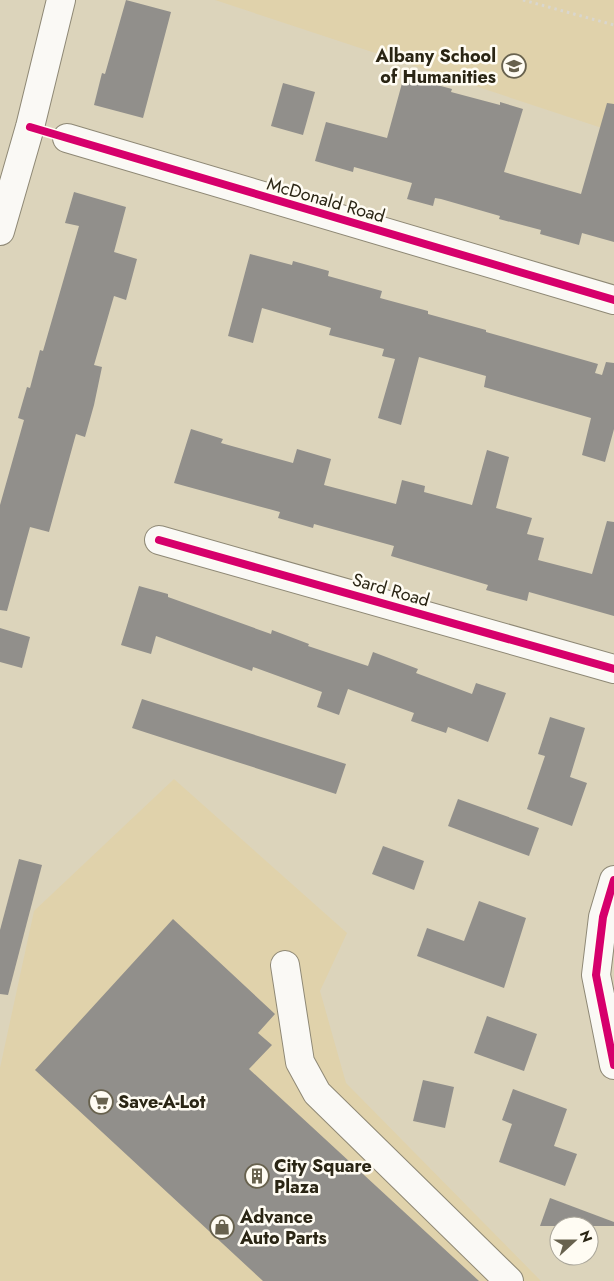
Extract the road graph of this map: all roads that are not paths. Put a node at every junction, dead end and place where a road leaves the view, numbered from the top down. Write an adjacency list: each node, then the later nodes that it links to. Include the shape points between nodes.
1 (61, 0): 3 (street)
2 (67, 138): 4 (street, McDonald Road)
3 (0, 231)
4 (614, 300)
5 (159, 540): 6 (street, Sard Road)
6 (614, 668)
7 (614, 880): 9 (street, via 603,917 596,974)
8 (285, 965): 10 (street, via 300,1062 317,1093)
9 (614, 1065)
10 (508, 1281)

